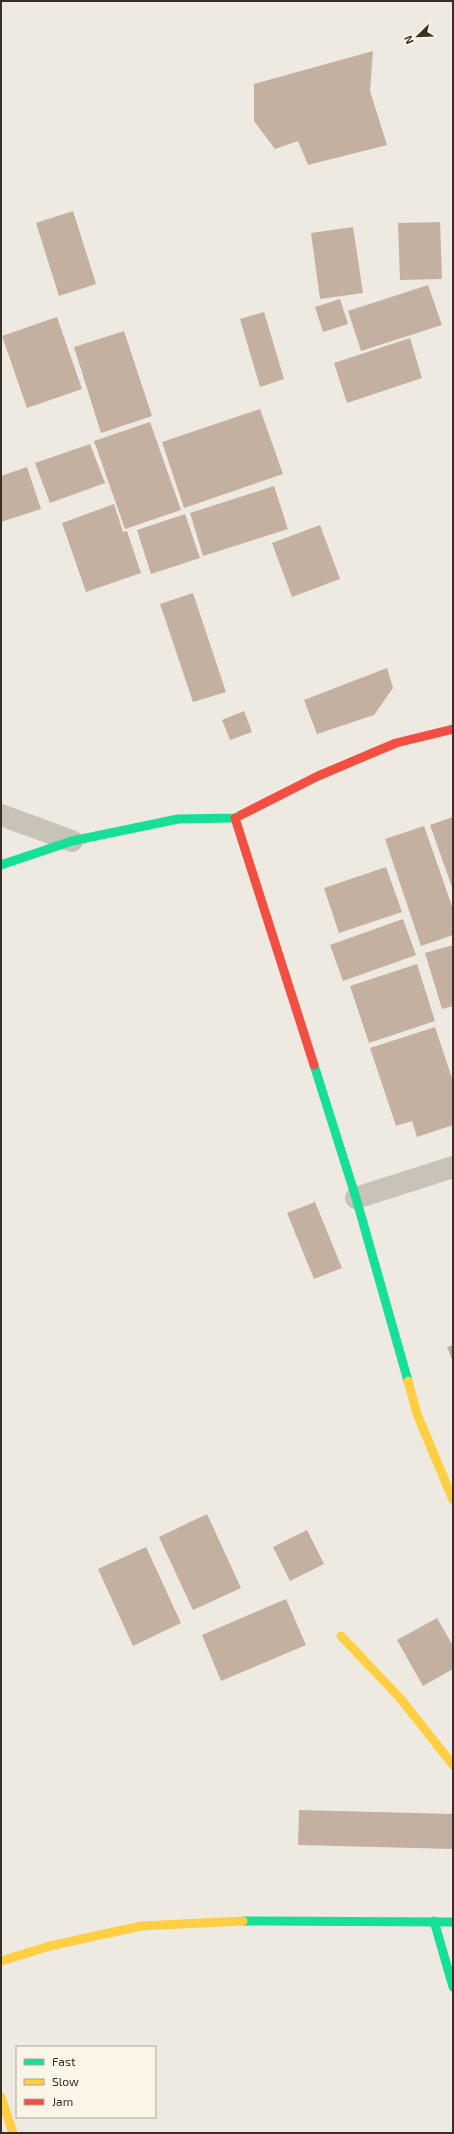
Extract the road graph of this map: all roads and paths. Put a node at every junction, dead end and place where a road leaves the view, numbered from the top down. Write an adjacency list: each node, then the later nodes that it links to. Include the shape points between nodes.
1 (453, 729): 3 (street, via 396,743 318,776)
2 (1, 815): 4 (street)
3 (235, 818): 4 (street, via 178,819); 7 (street)
4 (72, 840): 5 (street)
5 (1, 865)
6 (453, 1167): 7 (street)
7 (356, 1198): 8 (street, via 417,1414)
8 (453, 1500)
9 (341, 1636): 10 (street, via 377,1670 421,1721)
10 (453, 1765)
11 (434, 1922): 12 (street); 13 (street, via 244,1921 141,1926 50,1946); 14 (street)
12 (453, 1922)
13 (1, 1961)
14 (453, 1987)
15 (1, 2097): 16 (street)
16 (14, 2133)

